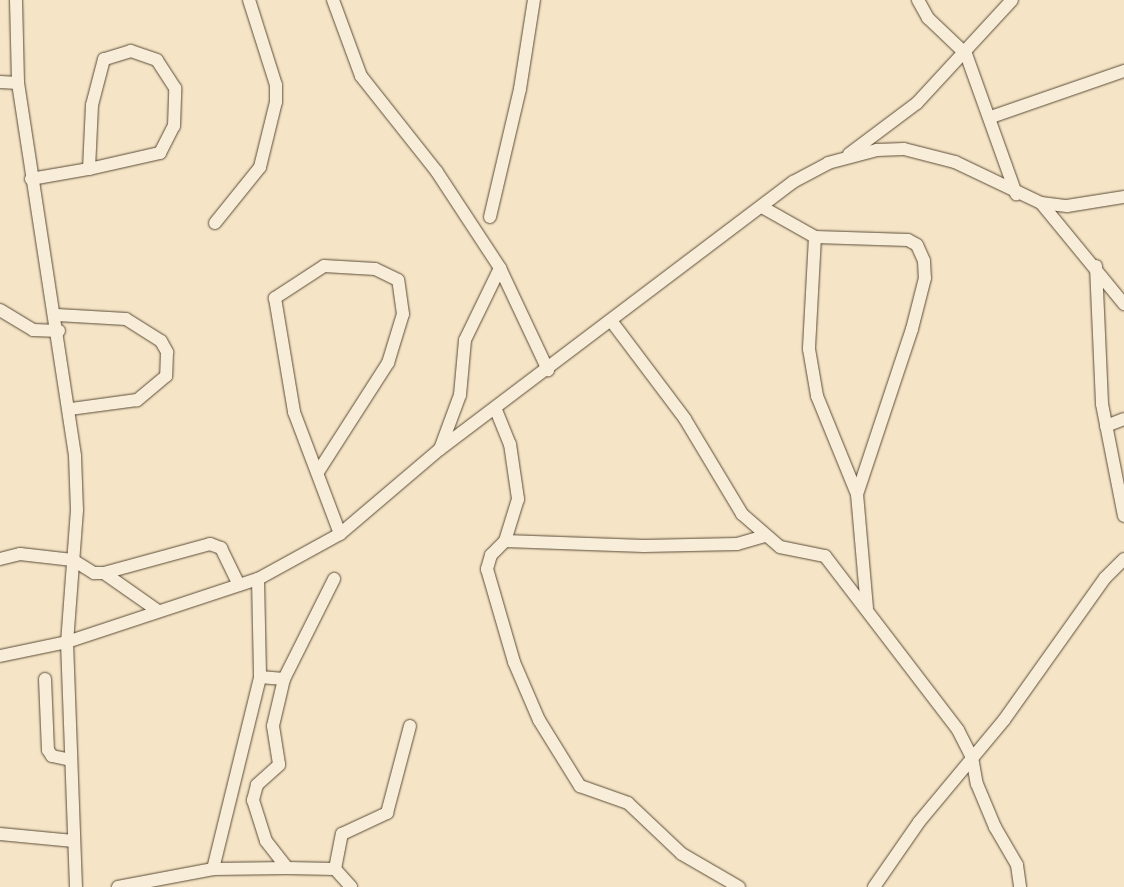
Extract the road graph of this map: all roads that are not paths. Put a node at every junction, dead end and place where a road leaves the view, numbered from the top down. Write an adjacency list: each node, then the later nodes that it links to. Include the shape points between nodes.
1 (16, 0): 10 (street)
2 (249, 0): 20 (street, via 276,85 276,102 260,167)
3 (333, 0): 23 (street, via 340,28 375,99 437,172)
4 (534, 0): 19 (street, via 520,89)
5 (918, 0): 7 (street, via 928,18)
6 (1012, 0): 7 (street)
7 (966, 54): 11 (street); 12 (street, via 916,103)
8 (1124, 71): 11 (street)
9 (0, 82): 10 (street)
10 (18, 84): 14 (street)
11 (991, 117): 15 (street)
12 (845, 157): 15 (street, via 904,149 936,155); 18 (street, via 793,182)
13 (89, 168): 13 (street, via 160,154 174,126 175,88 157,60 131,51 104,60 92,105); 14 (street)
14 (31, 179): 26 (street)
15 (1016, 194): 17 (street)
16 (1124, 197): 17 (street, via 1067,206)
17 (1041, 203): 22 (street)
18 (762, 207): 21 (street); 27 (street)
19 (490, 216)
20 (215, 223)
21 (815, 237): 36 (street, via 809,349 817,396); 36 (street, via 908,240 917,246 924,261 925,278 912,329)
22 (1096, 266): 24 (street); 33 (street)
23 (500, 268): 29 (street); 34 (street, via 465,340 460,395)
24 (1124, 304)
25 (0, 310): 28 (street, via 33,330)
26 (57, 315): 28 (street); 30 (street, via 126,319 161,341 168,352 166,376 137,400)
27 (612, 322): 29 (street); 39 (street, via 685,420 732,502)
28 (59, 331): 30 (street)
29 (548, 370): 31 (street)
30 (70, 409): 43 (street, via 77,510)
31 (496, 410): 34 (street); 40 (street, via 517,476 516,510)
32 (1124, 419): 33 (street)
33 (1106, 426): 37 (street)
34 (440, 449): 38 (street)
35 (318, 472): 35 (street, via 294,412 275,298 324,266 375,269 398,280 402,314 388,363); 38 (street)
36 (857, 494): 49 (street)
37 (1124, 516)
38 (340, 534): 45 (street)
39 (765, 536): 40 (street, via 737,544 644,546); 49 (street, via 795,553 826,556)
40 (505, 541): 66 (street, via 492,554 487,569 491,594 540,720 580,786 628,803 682,854)
41 (0, 559): 43 (street, via 20,554)
42 (1124, 559): 56 (street, via 1106,578)
43 (73, 560): 44 (street, via 94,573); 50 (street)
44 (104, 574): 47 (street, via 210,544 221,548); 48 (street)
45 (258, 579): 47 (street); 52 (street)
46 (334, 579): 54 (street)
47 (238, 585): 48 (street)
48 (158, 611): 50 (street)
49 (867, 612): 56 (street, via 958,730)
50 (67, 642): 51 (street); 57 (street)
51 (0, 656)
52 (260, 677): 54 (street); 61 (street)
53 (45, 679): 57 (street, via 48,750 52,756)
54 (284, 679): 60 (street, via 273,726 279,764 257,785 253,800 266,841)
55 (410, 726): 62 (street, via 387,813 342,834)
56 (972, 757): 67 (street); 68 (street, via 977,784 1017,865)
57 (71, 760): 59 (street)
58 (0, 834): 59 (street)
59 (74, 841): 64 (street)
60 (286, 868): 61 (street); 62 (street)
61 (213, 869): 63 (street)
62 (335, 869): 65 (street)
63 (121, 886)
64 (76, 887)
65 (350, 887)
66 (739, 887)
67 (874, 887)
68 (1020, 887)

